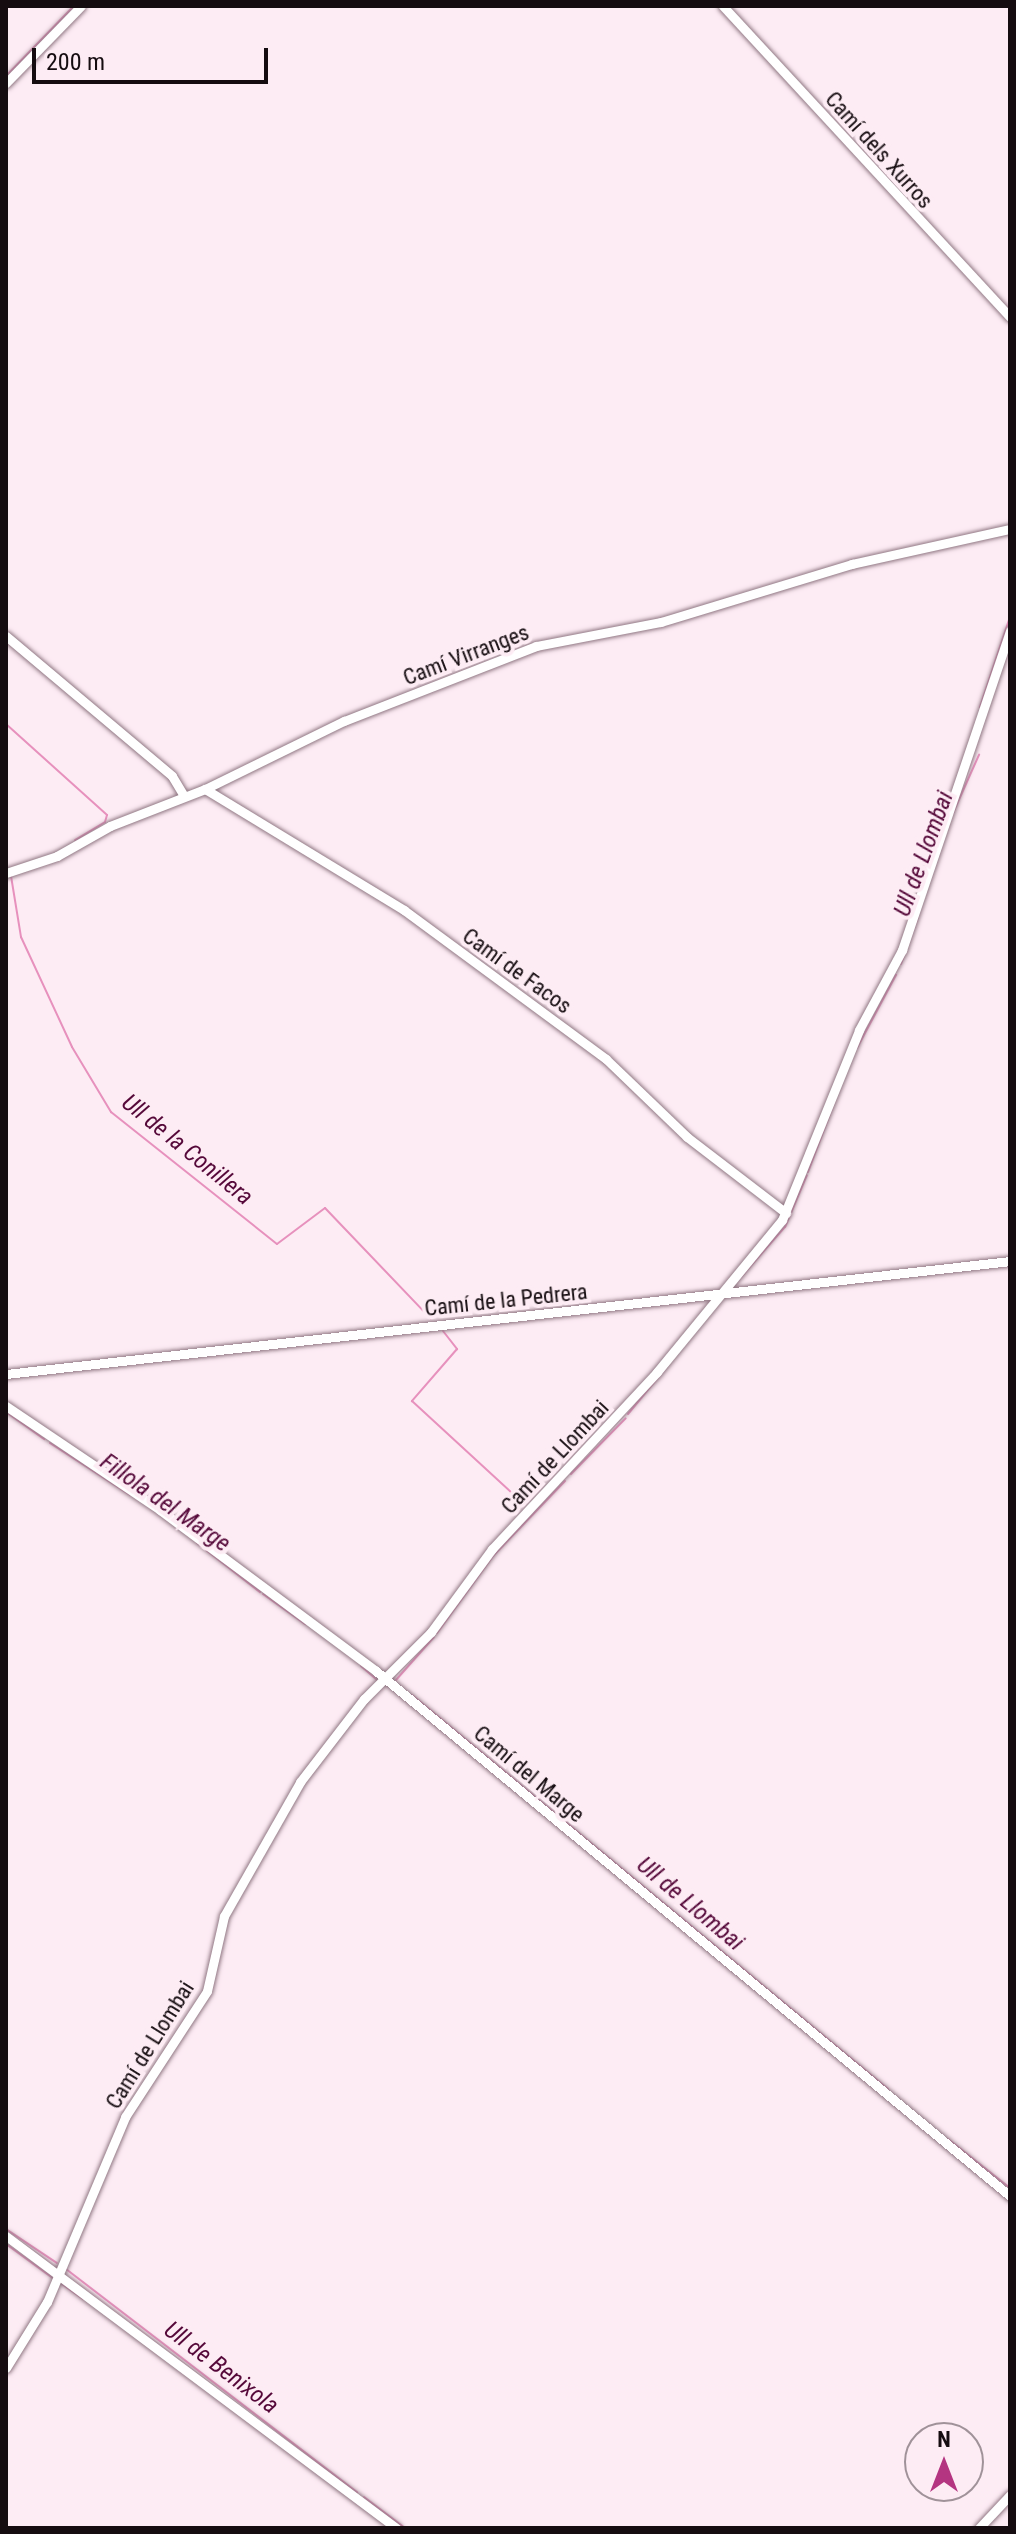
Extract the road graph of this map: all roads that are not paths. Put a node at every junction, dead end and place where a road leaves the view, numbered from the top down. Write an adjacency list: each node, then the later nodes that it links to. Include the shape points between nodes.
1 (81, 6): 3 (street)
2 (723, 6): 4 (street, Camí dels Xurros)
3 (6, 83)
4 (1010, 317)
5 (1010, 529): 8 (street, Camí Virranges, via 863,561 661,622 536,646 344,721)
6 (1010, 631): 11 (street, Camí de Llombai, via 902,950 859,1030)
7 (6, 636): 9 (street, via 172,776)
8 (205, 789): 9 (street, Camí Virranges); 11 (street, Camí de Facos, via 404,910 606,1059 687,1137)
9 (183, 794): 10 (street, Camí Virranges, via 57,856)
10 (6, 873)
11 (786, 1213): 13 (street, Camí de Llombai, via 771,1237)
12 (1010, 1261): 13 (street, Camí de la Pedrera)
13 (716, 1294): 14 (street, Camí de la Pedrera); 16 (street, Camí de Llombai, via 622,1411 492,1549)
14 (6, 1374)
15 (6, 1406): 16 (street, Camí del Marge, via 160,1510)
16 (387, 1681): 17 (street, Camí del Marge); 19 (street, Camí de Llombai, via 364,1699 300,1782 224,1916 207,1991 125,2117)
17 (1010, 2196)
18 (6, 2236): 19 (street)
19 (57, 2277): 20 (street, Camí de Llombai, via 26,2343); 22 (street)
20 (6, 2368)
21 (1010, 2495): 23 (street)
22 (397, 2528)
23 (979, 2528)

